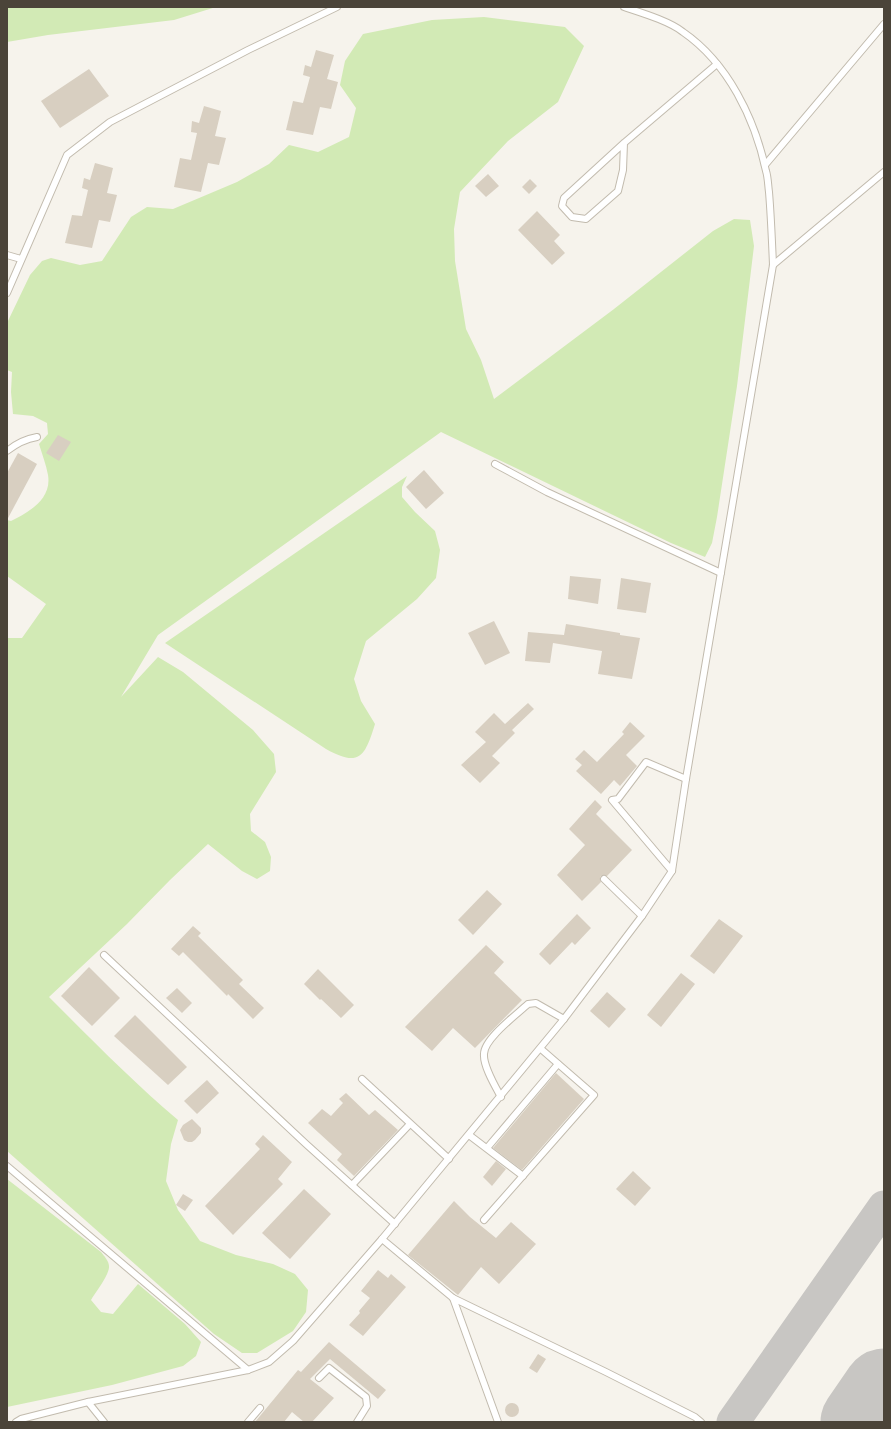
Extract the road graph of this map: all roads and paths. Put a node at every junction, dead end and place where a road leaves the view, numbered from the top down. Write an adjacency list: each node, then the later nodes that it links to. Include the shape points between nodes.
1 (337, 7): 9 (lane, via 110,122 67,155)
2 (624, 7): 4 (lane, via 649,15 683,31)
3 (884, 24): 6 (lane)
4 (717, 64): 5 (lane); 6 (lane, via 741,100 755,131)
5 (624, 143): 5 (lane, via 564,198 562,206 572,217 586,219 618,192 623,170)
6 (765, 165): 10 (lane, via 771,210)
7 (884, 172): 10 (lane)
8 (7, 255): 9 (lane)
9 (21, 259): 11 (lane)
10 (773, 265): 15 (lane)
11 (7, 293)
12 (37, 437): 13 (lane, via 27,438)
13 (7, 451)
14 (495, 464): 15 (lane, via 547,492)
15 (721, 573): 16 (lane)
16 (686, 779): 17 (lane); 17 (lane, via 646,762 618,799 612,800)
17 (672, 871): 19 (lane)
18 (604, 879): 19 (lane)
19 (642, 916): 21 (lane)
20 (104, 955): 32 (lane)
21 (564, 1019): 22 (lane); 25 (lane, via 536,1003 528,1004 489,1042 483,1053 484,1062)
22 (540, 1049): 23 (lane); 25 (lane)
23 (558, 1064): 28 (lane); 31 (lane, via 594,1095)
24 (362, 1079): 26 (lane)
25 (501, 1097): 27 (lane)
26 (410, 1124): 29 (lane); 32 (lane)
27 (469, 1135): 28 (lane); 29 (lane)
28 (487, 1148): 31 (lane)
29 (449, 1159): 34 (lane)
30 (7, 1166): 37 (lane)
31 (523, 1176): 33 (lane)
32 (352, 1185): 34 (lane)
33 (484, 1220)
34 (395, 1224): 35 (lane)
35 (382, 1239): 36 (lane); 37 (lane, via 293,1341 269,1362)
36 (453, 1298): 45 (lane); 46 (lane, via 606,1372 696,1417)
37 (248, 1370): 39 (lane)
38 (318, 1378): 44 (lane, via 329,1368 366,1397 367,1406)
39 (88, 1402): 41 (lane); 42 (lane)
40 (260, 1408): 43 (lane)
41 (16, 1422)
42 (104, 1422)
43 (248, 1422)
44 (357, 1422)
45 (498, 1422)
46 (701, 1422)

